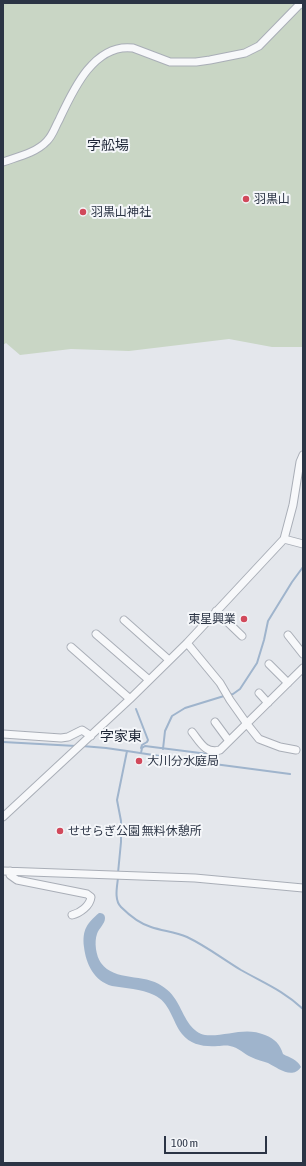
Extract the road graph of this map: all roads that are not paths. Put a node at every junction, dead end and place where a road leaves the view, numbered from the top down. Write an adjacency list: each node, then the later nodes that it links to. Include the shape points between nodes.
1 (303, 3): 2 (street, via 259,46 245,53 210,60 170,62 127,47 107,52 89,68 49,140 38,149)
2 (3, 162)
3 (303, 455): 4 (street)
4 (284, 539): 5 (street); 6 (street)
5 (303, 544)
6 (216, 611): 10 (street); 11 (street)
7 (124, 620): 14 (street)
8 (96, 634): 17 (street)
9 (288, 635): 13 (street)
10 (242, 636)
11 (187, 642): 14 (street); 23 (street, via 220,683)
12 (71, 647): 20 (street)
13 (303, 654)
14 (169, 660): 17 (street)
15 (269, 664): 18 (street)
16 (303, 668): 18 (street)
17 (149, 680): 20 (street)
18 (288, 684): 21 (street)
19 (259, 693): 21 (street)
20 (130, 699): 26 (street)
21 (268, 703): 23 (street)
22 (215, 722): 27 (street)
23 (247, 724): 27 (street); 28 (street, via 259,739)
24 (192, 732): 27 (street, via 203,747 214,751 220,750)
25 (3, 734): 26 (street, via 61,738 82,730)
26 (89, 738): 29 (street)
27 (229, 742)
28 (296, 750)
29 (3, 817)
30 (6, 871): 31 (street, via 195,878); 32 (street, via 17,880 87,894 91,897 88,905)
31 (303, 888)
32 (72, 915)

